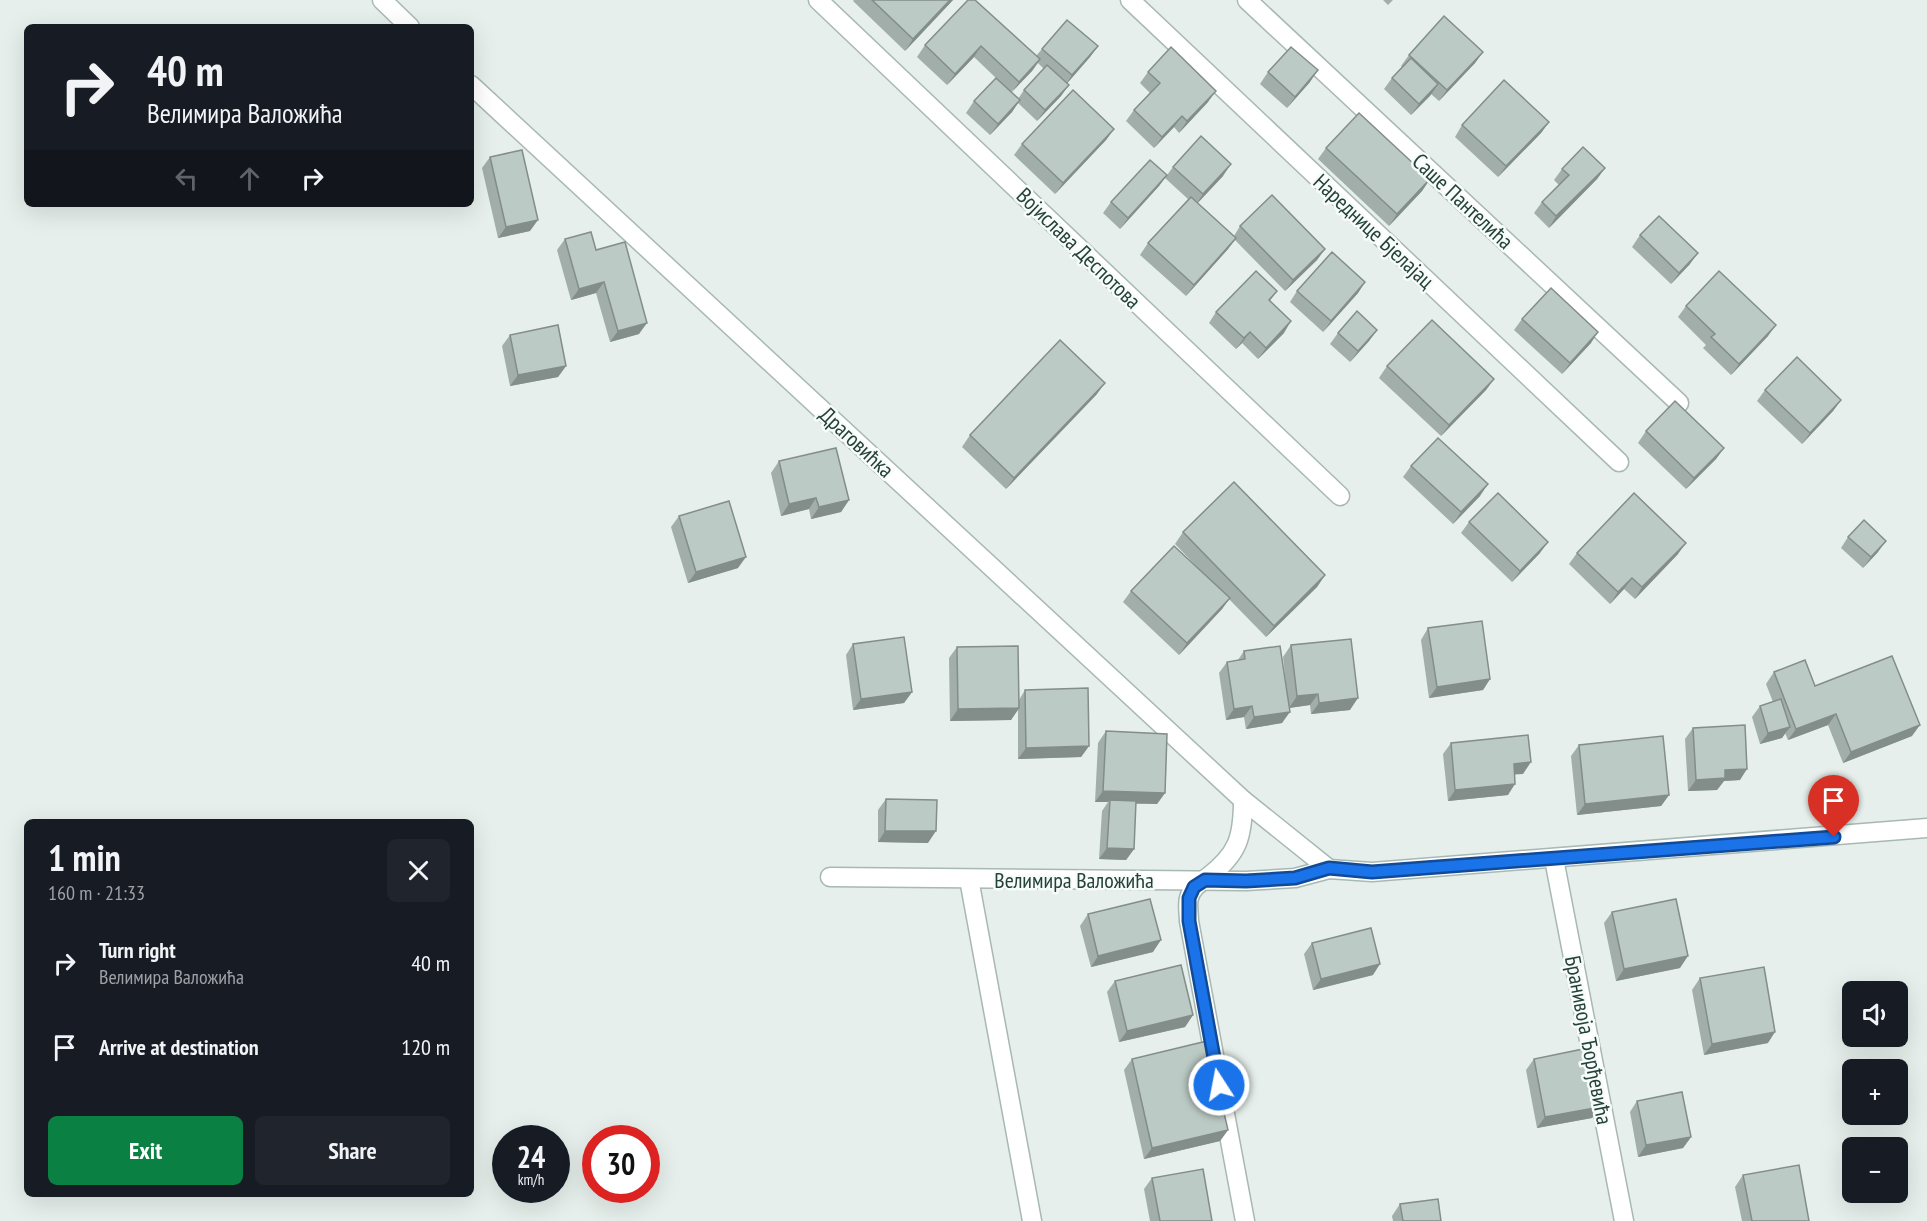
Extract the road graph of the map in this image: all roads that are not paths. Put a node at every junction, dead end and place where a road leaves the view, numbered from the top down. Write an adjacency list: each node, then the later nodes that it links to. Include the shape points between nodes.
1 (382, 0): 5 (street)
2 (818, 0): 9 (street, Војислава Деспотова)
3 (1130, 0): 8 (street, Нареднице Бјелајац)
4 (1247, 0): 7 (street, Саше Пантелића)
5 (407, 24)
6 (474, 88): 10 (street, Драговићка)
7 (1679, 403)
8 (1618, 462)
9 (1340, 496)
10 (1243, 800): 13 (street, Драговићка); 16 (street, via 1241,834 1222,866)
11 (1927, 828): 12 (street, Велимира Валожића)
12 (1554, 859): 13 (street, Велимира Валожића, via 1372,872); 19 (street, Бранивоја Ђорђевића)
13 (1329, 868): 16 (street, Велимира Валожића, via 1295,878)
14 (830, 877): 15 (street, Велимира Валожића)
15 (969, 879): 16 (street, Велимира Валожића); 17 (street)
16 (1205, 880): 18 (street, via 1194,887 1189,898 1189,921)
17 (1032, 1221)
18 (1245, 1221)
19 (1624, 1221)

